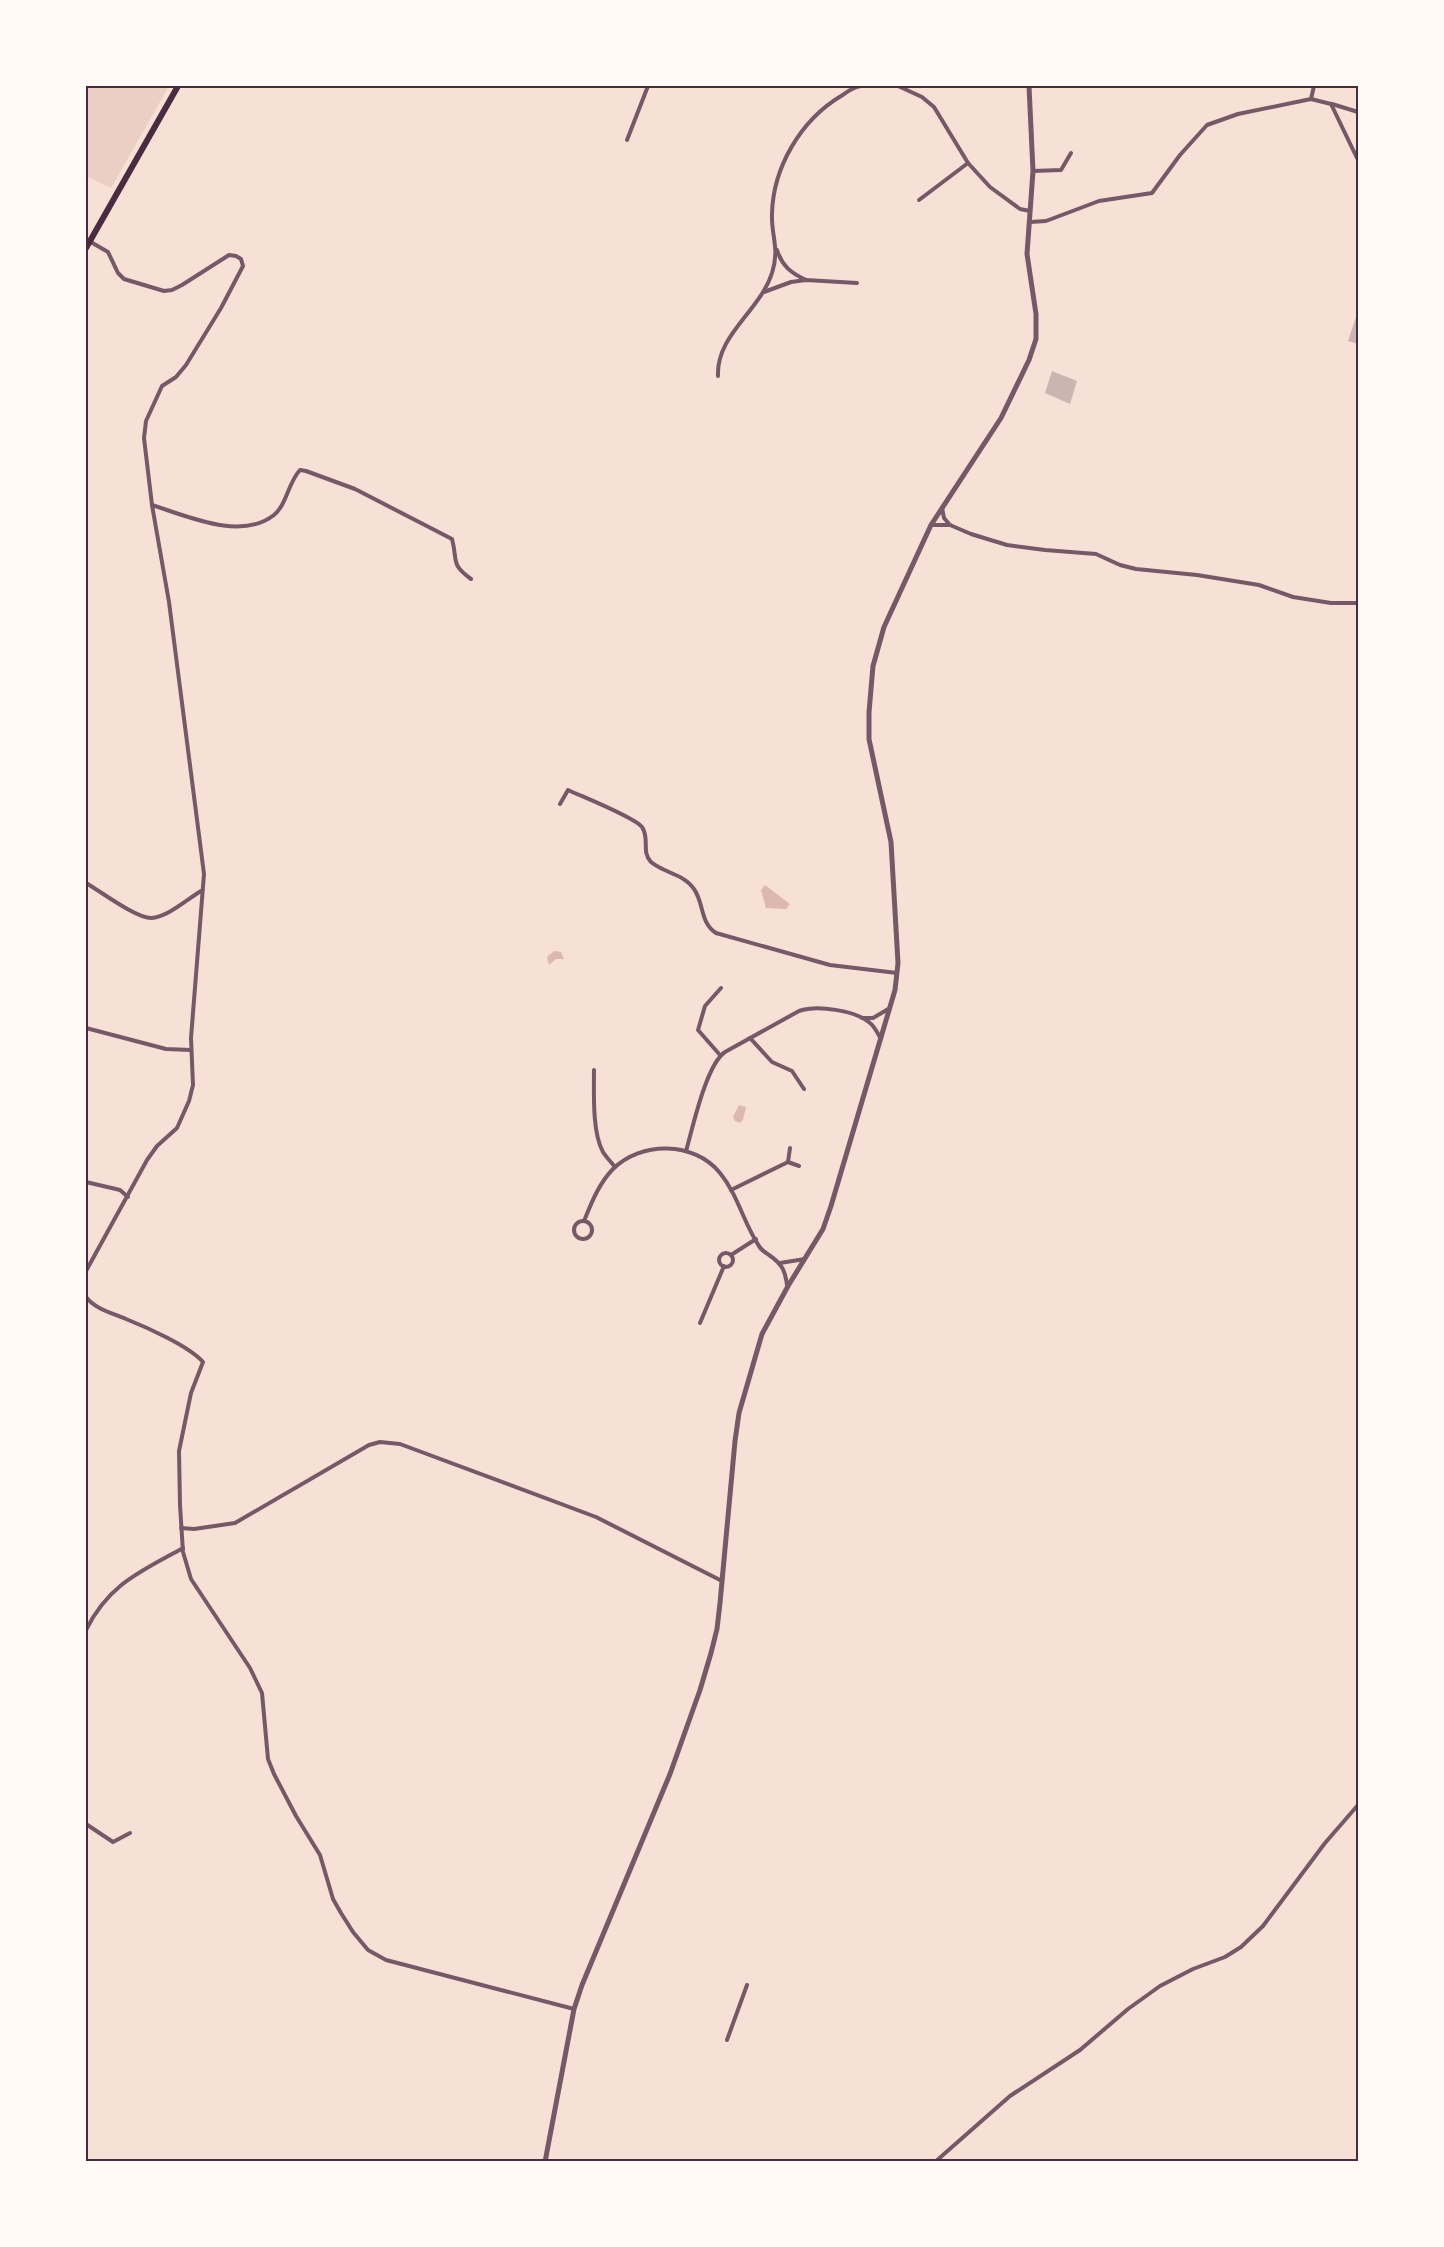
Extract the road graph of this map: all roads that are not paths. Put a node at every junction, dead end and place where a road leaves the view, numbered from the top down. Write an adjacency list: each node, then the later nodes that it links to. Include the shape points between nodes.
1 (178, 86): 18 (main road)
2 (648, 86): 10 (street)
3 (861, 86): 19 (street, via 825,105 798,135 779,175 772,214)
4 (898, 86): 13 (street, via 934,107)
5 (1029, 86): 14 (street)
6 (1314, 86): 7 (street)
7 (1311, 99): 8 (street); 17 (street, via 1238,114 1207,125 1152,193 1099,201 1046,221)
8 (1331, 104): 9 (street); 12 (street)
9 (1359, 112)
10 (627, 140)
11 (1071, 153): 14 (street, via 1061,170)
12 (1357, 158)
13 (968, 163): 15 (street); 16 (street, via 1005,200)
14 (1033, 171): 16 (street)
15 (919, 200)
16 (1030, 211): 17 (street)
17 (1030, 222): 25 (street, via 1028,268 1036,339 1001,418)
18 (87, 245): 24 (street, via 108,252 124,279 164,291 182,285 229,255 241,259 243,266 186,365 162,386 146,421 144,438)
19 (776, 247): 20 (street, via 791,273); 22 (street)
20 (806, 280): 21 (street); 22 (street)
21 (857, 283)
22 (763, 293): 23 (street, via 725,343 717,363)
23 (718, 376)
24 (152, 505): 28 (street, via 224,526 253,524 274,515 294,477 300,470 306,471 355,489 452,539 455,563); 32 (street, via 204,874)
25 (942, 508): 26 (street); 27 (street)
26 (931, 525): 27 (street); 33 (street, via 881,637 873,666 869,712 873,764 891,842)
27 (950, 525): 29 (street, via 1007,545 1096,554 1136,569 1258,585 1321,602)
28 (471, 579)
29 (1359, 603)
30 (560, 804): 33 (street, via 568,790 640,825 646,837 648,858 694,889 703,917 716,933 830,965)
31 (86, 883): 32 (street, via 149,918 164,915)
32 (201, 890): 40 (street)
33 (898, 973): 35 (street)
34 (721, 988): 41 (street, via 705,1006 698,1030)
35 (890, 1008): 36 (street, via 873,1018); 39 (street)
36 (861, 1018): 38 (street, via 810,1008); 39 (street, via 871,1023)
37 (86, 1028): 40 (street, via 166,1049)
38 (750, 1038): 41 (street); 43 (street, via 772,1062 792,1071)
39 (882, 1040): 55 (street, via 831,1206)
40 (190, 1050): 51 (street, via 193,1085 184,1115 177,1128 156,1146)
41 (720, 1055): 45 (street, via 711,1068)
42 (594, 1070): 48 (street, via 599,1142)
43 (804, 1089)
44 (790, 1148): 46 (street)
45 (686, 1151): 48 (street, via 645,1150); 50 (street, via 719,1171)
46 (788, 1162): 47 (street); 50 (street)
47 (799, 1166)
48 (615, 1167): 52 (street, via 596,1194)
49 (86, 1182): 51 (street, via 120,1190)
50 (731, 1190): 53 (street)
51 (128, 1197): 58 (street)
52 (584, 1221): 52 (street, via 574,1229 576,1237 583,1239 591,1232)
53 (756, 1239): 54 (street); 56 (street, via 759,1248)
54 (731, 1255): 57 (street, via 732,1264); 57 (street, via 721,1255)
55 (805, 1259): 56 (street); 59 (street)
56 (780, 1263): 59 (street)
57 (724, 1266): 61 (street)
58 (86, 1271)
59 (788, 1286): 64 (street, via 762,1334 739,1413)
60 (86, 1299): 62 (street, via 158,1334 203,1362 191,1393 179,1451)
61 (700, 1323)
62 (181, 1528): 63 (street); 64 (street, via 235,1523 369,1445 388,1442 588,1513)
63 (183, 1548): 65 (street, via 116,1587 97,1608); 70 (street, via 191,1579 259,1686 268,1759 284,1795 320,1855 335,1901 360,1941 386,1960)
64 (722, 1581): 70 (street, via 717,1629 700,1690)
65 (86, 1630)
66 (1359, 1805): 73 (street, via 1325,1843 1263,1926 1241,1947 1160,1986 1080,2050 1010,2096)
67 (86, 1824): 68 (street, via 113,1842)
68 (130, 1833)
69 (747, 1985): 71 (street)
70 (574, 2009): 72 (street)
71 (727, 2040)
72 (545, 2162)
73 (935, 2162)

